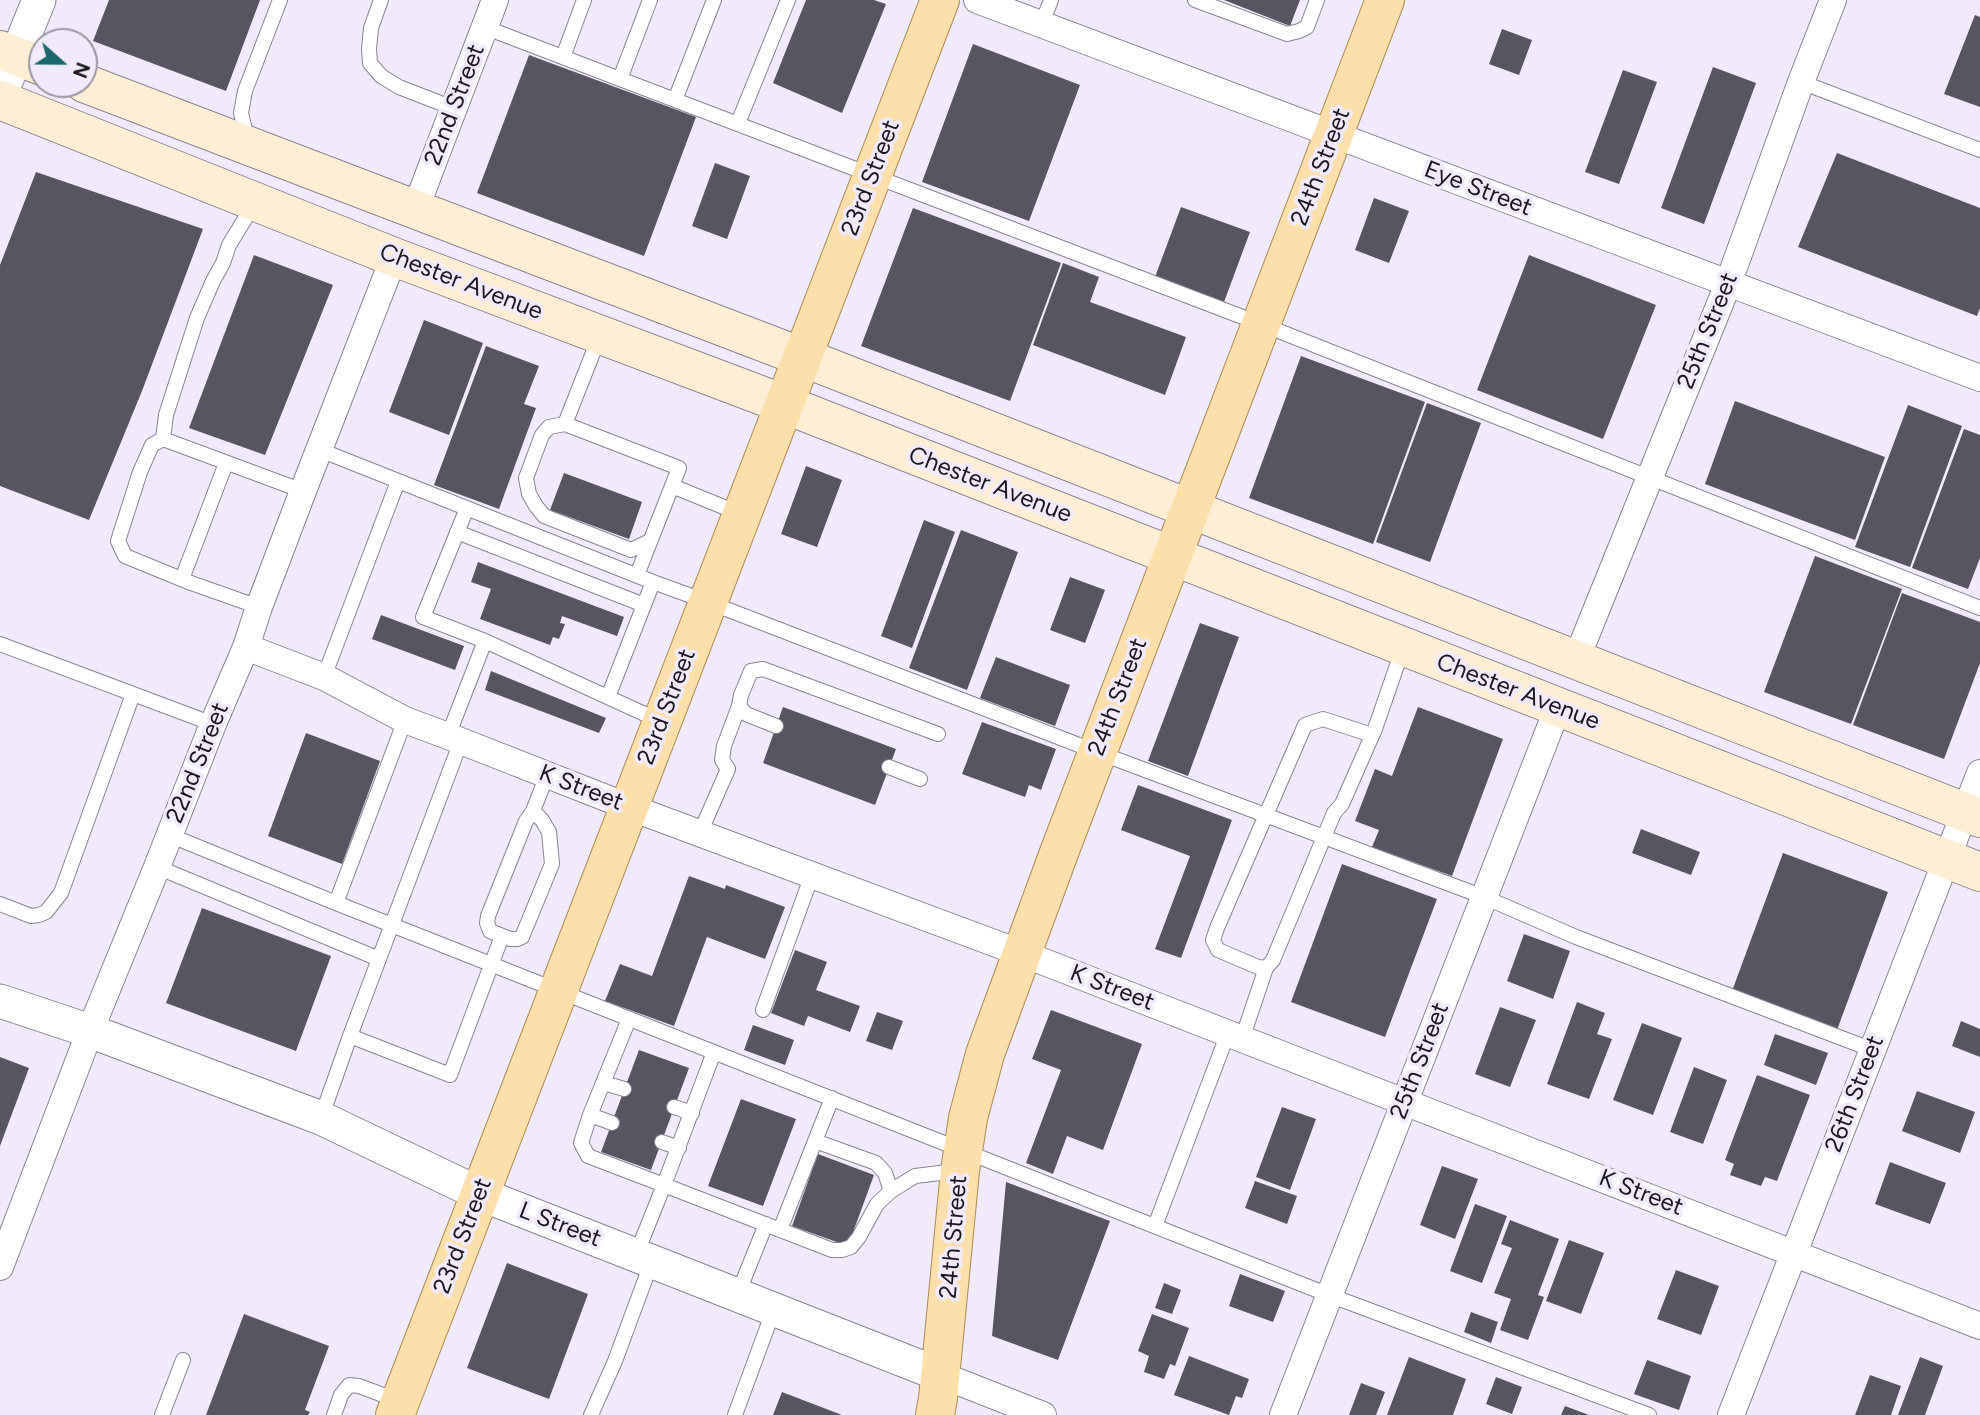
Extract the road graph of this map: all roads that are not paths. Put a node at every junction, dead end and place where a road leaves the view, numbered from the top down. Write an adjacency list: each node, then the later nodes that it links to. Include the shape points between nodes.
1 (39, 0): 18 (street)
2 (280, 0): 27 (lane, via 245,91 242,113 246,134)
3 (381, 0): 24 (lane, via 371,28 370,63 399,87)
4 (495, 0): 16 (street, 22nd Street)
5 (584, 0): 17 (lane)
6 (650, 0): 19 (lane)
7 (714, 0): 23 (lane)
8 (788, 0): 25 (lane)
9 (940, 0): 29 (main road, 23rd Street)
10 (977, 0): 15 (street, Eye Street)
11 (1195, 0): 12 (lane, via 1287,34 1307,27)
12 (1317, 0)
13 (1385, 0): 26 (main road, 24th Street)
14 (1833, 0): 20 (street, 25th Street)
15 (1046, 12): 26 (street, Eye Street)
16 (484, 27): 17 (lane); 24 (street, 22nd Street)
17 (563, 57): 19 (lane)
18 (19, 58): 22 (street)
19 (620, 79): 23 (lane)
20 (1801, 82): 28 (lane); 33 (street, 25th Street)
21 (98, 88): 27 (main road, Chester Avenue)
22 (0, 98): 30 (main road, Chester Avenue)
23 (676, 100): 25 (lane)
24 (453, 108): 31 (street, 22nd Street)
25 (738, 123): 29 (lane)
26 (1333, 135): 33 (street, Eye Street); 34 (main road, 24th Street)
27 (256, 149): 31 (main road, Chester Avenue)
28 (1980, 150)
29 (873, 174): 34 (lane); 36 (main road, 23rd Street)
30 (256, 202): 32 (main road, Chester Avenue); 40 (lane, via 229,245 197,318 166,415)
31 (415, 211): 36 (main road, Chester Avenue)
32 (394, 257): 35 (main road, Chester Avenue); 41 (street, 22nd Street)
33 (1728, 284): 37 (street, Eye Street); 43 (street, 25th Street)
34 (1261, 324): 43 (lane); 48 (main road, 24th Street)
35 (600, 335): 38 (main road, Chester Avenue); 39 (lane)
36 (802, 358): 38 (main road, 23rd Street); 48 (main road, Chester Avenue)
37 (1980, 378)
38 (784, 404): 49 (main road, 23rd Street); 52 (main road, Chester Avenue)
39 (565, 424): 45 (lane, via 679,468); 51 (lane, via 549,427 542,435 526,478 536,506 544,516 631,550)
40 (163, 439): 42 (lane); 54 (lane, via 152,444 118,541 125,556)
41 (320, 450): 44 (lane); 46 (street, 22nd Street)
42 (226, 463): 46 (lane); 54 (lane)
43 (1650, 478): 59 (lane); 64 (street, 25th Street)
44 (398, 481): 47 (lane); 65 (lane)
45 (672, 486): 49 (lane); 51 (lane)
46 (303, 491): 58 (street, 22nd Street)
47 (467, 509): 50 (lane); 53 (lane)
48 (1190, 509): 52 (main road, 24th Street); 64 (main road, Chester Avenue)
49 (742, 514): 56 (main road, 23rd Street)
50 (457, 532): 57 (lane); 60 (lane, via 423,617)
51 (650, 541): 53 (lane)
52 (1172, 556): 63 (main road, Chester Avenue); 77 (main road, 24th Street)
53 (637, 575): 55 (lane)
54 (182, 579): 58 (lane)
55 (653, 582): 56 (lane); 57 (lane)
56 (708, 602): 71 (main road, 23rd Street); 77 (lane)
57 (644, 605): 67 (lane)
58 (259, 607): 62 (street, 22nd Street)
59 (1980, 608)
60 (485, 641): 67 (lane); 76 (lane)
61 (0, 644): 66 (lane)
62 (246, 647): 65 (street, K Street); 72 (street, 22nd Street)
63 (1404, 647): 64 (main road, via 1437,636); 69 (main road, Chester Avenue); 75 (lane)
64 (1576, 660): 85 (main road, Chester Avenue)
65 (324, 677): 70 (street, K Street)
66 (133, 694): 72 (lane); 94 (lane, via 61,893 39,915)
67 (608, 697): 71 (lane)
68 (739, 706): 73 (lane, via 746,714); 74 (lane, via 751,671 763,669); 86 (lane, via 724,746 722,760 728,769)
69 (1558, 707): 89 (main road, Chester Avenue); 92 (street, 25th Street)
70 (405, 720): 76 (street, K Street); 93 (lane)
71 (662, 722): 82 (main road, 23rd Street)
72 (213, 724): 87 (street, 22nd Street)
73 (776, 726)
74 (938, 734)
75 (1372, 735): 84 (lane, via 1323,719 1305,725); 88 (lane)
76 (454, 739): 80 (street, K Street); 95 (lane)
77 (1097, 752): 84 (lane); 97 (main road, 24th Street)
78 (889, 767): 81 (lane)
79 (1980, 773): 85 (street, 26th Street)
80 (547, 775): 82 (street, K Street); 83 (lane)
81 (920, 779)
82 (629, 807): 86 (street, K Street); 101 (main road, 23rd Street)
83 (533, 811): 96 (lane, via 488,916 491,931); 96 (lane, via 549,832 552,864 522,937)
84 (1267, 814): 88 (lane); 100 (lane, via 1213,940 1218,950)
85 (1972, 815): 89 (street, 26th Street)
86 (700, 833): 91 (street, K Street)
87 (169, 835): 90 (street, 22nd Street); 93 (lane)
88 (1324, 836): 92 (lane); 100 (lane)
89 (1964, 866): 108 (street, 26th Street)
90 (158, 867): 98 (lane); 105 (street, 22nd Street)
91 (812, 875): 97 (street, K Street); 103 (lane)
92 (1484, 897): 108 (lane, via 1576,937); 113 (street, 25th Street)
93 (337, 903): 95 (lane)
94 (0, 904)
95 (393, 925): 98 (lane); 99 (lane)
96 (502, 936): 99 (lane)
97 (1021, 953): 106 (street, K Street); 122 (main road, 24th Street, via 978,1076)
98 (379, 959): 107 (lane)
99 (492, 965): 101 (lane); 107 (lane, via 450,1075)
100 (1266, 968): 106 (lane)
101 (558, 990): 104 (lane); 125 (main road, 23rd Street)
102 (0, 1001): 105 (street, L Street)
103 (763, 1010)
104 (629, 1019): 109 (lane); 110 (lane)
105 (90, 1031): 117 (street, L Street); 130 (street, 22nd Street)
106 (1235, 1036): 113 (street, K Street); 126 (lane)
107 (350, 1037): 117 (lane)
108 (1873, 1049): 128 (street, 26th Street)
109 (714, 1052): 112 (lane); 115 (lane)
110 (604, 1083): 111 (lane); 116 (lane)
111 (624, 1089)
112 (832, 1098): 119 (lane); 122 (lane)
113 (1404, 1102): 128 (street, K Street); 131 (street, 25th Street)
114 (674, 1107): 115 (lane)
115 (692, 1113): 121 (lane)
116 (590, 1115): 118 (lane); 123 (lane, via 582,1143 588,1156)
117 (321, 1118): 125 (street, L Street)
118 (612, 1123)
119 (815, 1141): 124 (lane, via 876,1163); 127 (lane, via 801,1188)
120 (662, 1142): 121 (lane)
121 (678, 1148): 123 (lane)
122 (962, 1160): 124 (lane, via 915,1176); 126 (lane); 136 (main road, 24th Street)
123 (664, 1185): 127 (lane); 129 (lane)
124 (891, 1191): 127 (lane, via 871,1203 859,1237 842,1250)
125 (480, 1194): 129 (street, L Street); 137 (main road, 23rd Street)
126 (1155, 1226): 131 (lane)
127 (773, 1227): 132 (lane)
128 (1794, 1253): 134 (street, K Street); 146 (street, 26th Street)
129 (644, 1258): 132 (street, L Street); 140 (lane, via 615,1361)
130 (0, 1267)
131 (1329, 1295): 144 (street, 25th Street); 145 (lane)
132 (737, 1296): 133 (street, L Street)
133 (774, 1310): 136 (street, L Street); 141 (lane)
134 (1980, 1326)
135 (183, 1360): 138 (lane)
136 (941, 1375): 142 (main road, 24th Street); 143 (street, L Street)
137 (397, 1408): 139 (lane, via 349,1385)
138 (162, 1415)
139 (334, 1415)
140 (591, 1415)
141 (735, 1415)
142 (934, 1415)
143 (1043, 1415)
144 (1283, 1415)
145 (1649, 1415)
146 (1731, 1415)

